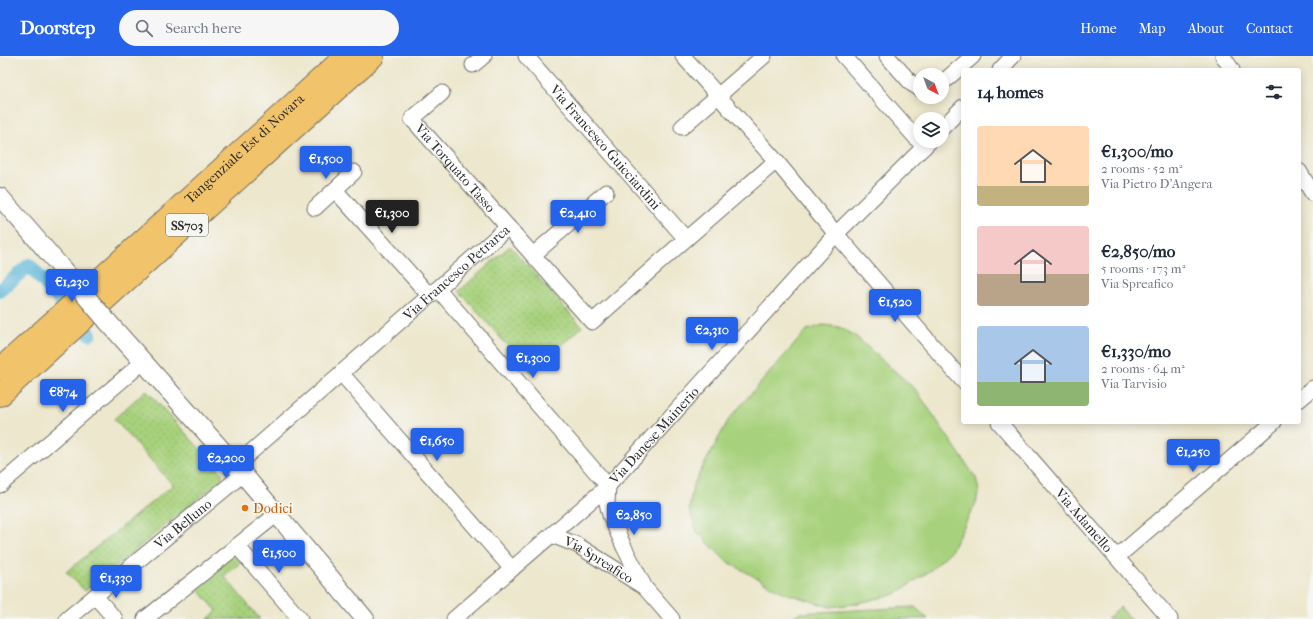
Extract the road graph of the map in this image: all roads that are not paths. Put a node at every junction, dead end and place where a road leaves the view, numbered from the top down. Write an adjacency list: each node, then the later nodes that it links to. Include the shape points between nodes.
1 (346, 56): 36 (highway, Tangenziale Est di Novara / SS703, via 64,313)
2 (373, 56): 40 (highway, Tangenziale Est di Novara / SS703)
3 (526, 56): 32 (street, Via Francesco Guicciardini)
4 (683, 56): 16 (street)
5 (764, 56): 16 (street)
6 (844, 56): 20 (street)
7 (888, 56): 14 (street)
8 (973, 56): 13 (street)
9 (1013, 56): 11 (street)
10 (1223, 56): 12 (street)
11 (1002, 68)
12 (1231, 68)
13 (949, 77)
14 (913, 85)
15 (442, 93): 30 (street, Via Torquato Tasso, via 412,119)
16 (718, 96): 19 (street); 22 (street)
17 (961, 109): 18 (street)
18 (949, 121)
19 (682, 127)
20 (913, 129)
21 (923, 148): 31 (street, Via Danese Mainerio)
22 (776, 161): 31 (street); 32 (street, Via Francesco Petrarca)
23 (354, 172): 25 (street)
24 (1305, 174): 27 (street)
25 (335, 190): 29 (street); 34 (street)
26 (606, 192): 33 (street)
27 (1313, 194)
28 (0, 197): 35 (street, bridge)
29 (315, 208)
30 (508, 227): 33 (street, Via Francesco Petrarca); 34 (street, Via Francesco Petrarca)
31 (836, 234): 38 (street); 46 (street, Via Danese Mainerio)
32 (686, 239): 33 (street, Via Francesco Petrarca, via 592,322)
33 (533, 255)
34 (434, 292): 37 (street, Via Francesco Petrarca); 46 (street)
35 (143, 362): 44 (street); 45 (street)
36 (0, 368)
37 (341, 374): 44 (street, Via Francesco Petrarca); 51 (street)
38 (961, 379)
39 (1313, 388): 41 (street)
40 (0, 395)
41 (1301, 398)
42 (1001, 424): 50 (street, Via Adamello)
43 (1272, 424): 50 (street)
44 (239, 470): 47 (street); 53 (street, Via Belluno)
45 (0, 485)
46 (608, 486): 48 (street, Via Danese Mainerio); 52 (street, Via Spreafico, via 607,503 610,515)
47 (276, 515): 49 (street); 58 (street)
48 (552, 535): 51 (street, Via Danese Mainerio); 52 (street, Via Spreafico, via 577,545)
49 (237, 546): 56 (street); 57 (street)
50 (1117, 558): 61 (street, Via Adamello)
51 (512, 569): 59 (street, Via Danese Mainerio)
52 (645, 588): 60 (street, Via Spreafico)
53 (96, 596): 54 (street, Via Belluno); 55 (street)
54 (67, 619)
55 (115, 619)
56 (145, 619)
57 (300, 619)
58 (365, 619)
59 (454, 619)
60 (672, 619)
61 (1170, 619)

